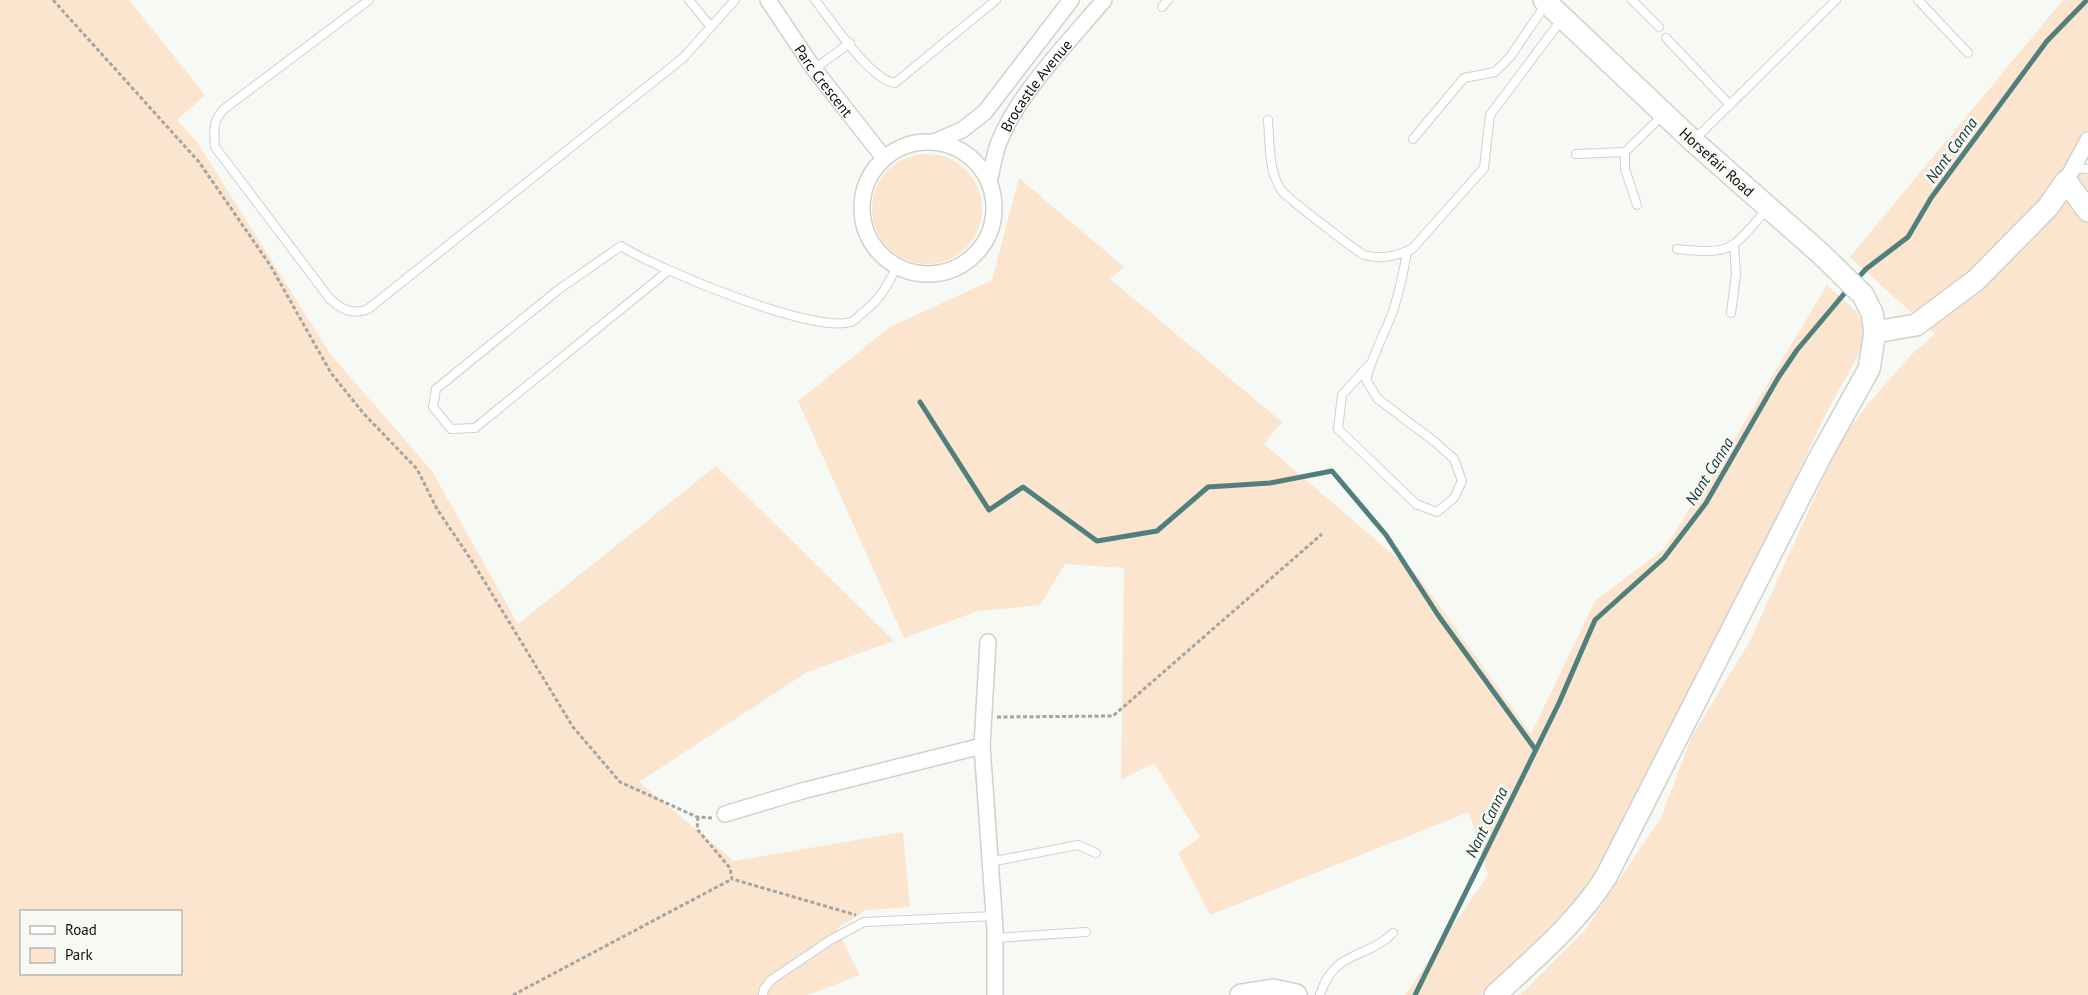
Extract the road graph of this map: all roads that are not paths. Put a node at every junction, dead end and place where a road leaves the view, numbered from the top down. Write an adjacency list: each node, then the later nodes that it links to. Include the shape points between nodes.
1 (369, 0): 16 (lane, via 224,109 216,118 214,132 215,147 330,300 339,307 358,313 368,309 683,58)
2 (689, 0): 16 (lane)
3 (735, 0): 16 (lane)
4 (768, 0): 21 (street, Parc Crescent)
5 (815, 0): 19 (lane)
6 (996, 0): 19 (lane, via 895,83 888,82 869,66)
7 (1071, 0): 28 (street, Brocastle Avenue, via 980,117 962,130)
8 (1104, 0): 33 (street, Brocastle Avenue, via 1023,99 999,143)
9 (1168, 0): 14 (lane)
10 (1632, 0): 17 (lane)
11 (1836, 0): 22 (lane)
12 (1918, 0): 20 (lane)
13 (1546, 1): 15 (street, Horsefair Road); 25 (lane, via 1510,56 1495,72 1464,78)
14 (1162, 8)
15 (1563, 18): 23 (street, Horsefair Road); 39 (lane, via 1490,115 1484,168)
16 (711, 27)
17 (1659, 27)
18 (1666, 38): 22 (lane)
19 (850, 43): 21 (lane)
20 (1968, 53)
21 (814, 69): 31 (street, Parc Crescent)
22 (1730, 104): 27 (lane)
23 (1664, 114): 27 (street, Horsefair Road); 29 (lane)
24 (1268, 120): 39 (lane, via 1273,171 1282,192 1362,254 1381,258)
25 (1413, 139)
26 (2088, 140): 32 (street)
27 (1693, 141): 35 (street, Horsefair Road)
28 (934, 142): 31 (street, via 908,145); 33 (street, via 952,146 967,155 980,167)
29 (1625, 152): 30 (lane); 34 (lane, via 1625,170)
30 (1576, 154)
31 (884, 158): 40 (street, via 868,180 861,207 863,225 870,242)
32 (2076, 173): 36 (street); 43 (street, via 2048,207 1976,280 1916,325)
33 (989, 183): 40 (street, via 994,200 993,218 979,251 966,263 932,275 914,274)
34 (1637, 205)
35 (1768, 208): 37 (lane); 43 (street, Horsefair Road, via 1863,295 1872,313)
36 (2088, 211)
37 (1734, 246): 38 (lane, via 1711,253); 42 (lane, via 1736,274)
38 (1677, 249)
39 (1407, 251): 44 (lane, via 1394,308)
40 (897, 268): 41 (lane, via 878,301 852,322 819,322)
41 (668, 271): 41 (lane, via 622,246 558,290 436,389 433,407 451,430 475,428)
42 (1731, 313)
43 (1875, 332): 59 (street, via 1869,369 1820,457 1606,877 1586,906)
44 (1370, 364): 44 (lane, via 1366,380 1378,399 1454,460 1462,481 1454,498 1437,512 1416,504 1338,429 1342,395)
45 (988, 642): 46 (street)
46 (982, 746): 47 (street, via 802,790); 49 (street)
47 (725, 814)
48 (1096, 854): 49 (lane, via 1078,846)
49 (990, 862): 50 (street)
50 (994, 916): 53 (street); 54 (lane, via 864,922 832,939 771,980)
51 (1086, 932): 53 (lane)
52 (1393, 933): 58 (lane, via 1340,964 1327,977)
53 (995, 938): 55 (street)
54 (763, 995)
55 (995, 995)
56 (1241, 995): 57 (street, via 1273,990)
57 (1296, 995)
58 (1320, 995)
59 (1496, 995)

